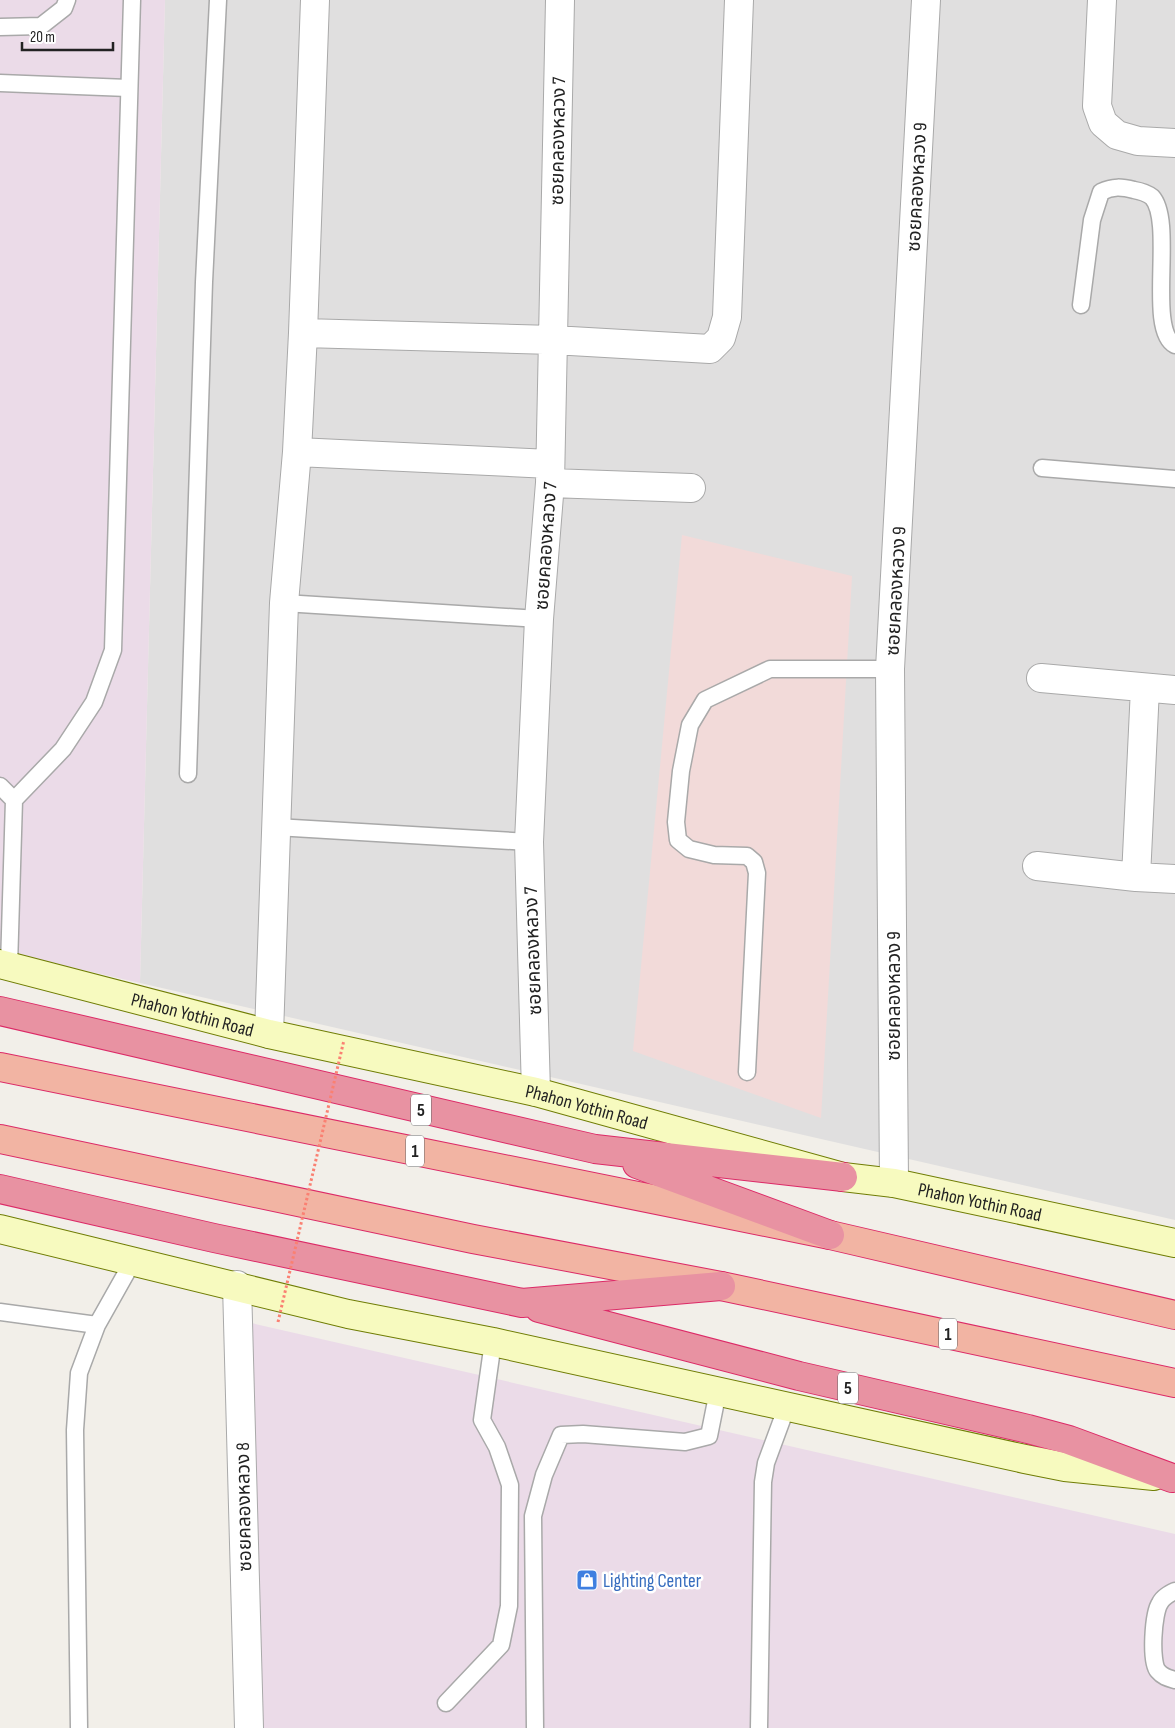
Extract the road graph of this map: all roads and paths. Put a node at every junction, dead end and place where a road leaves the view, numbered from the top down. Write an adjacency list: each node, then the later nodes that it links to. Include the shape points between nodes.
1 (67, 0): 9 (lane, via 64,8 41,26)
2 (132, 0): 11 (lane)
3 (218, 0): 28 (lane, via 203,292)
4 (315, 0): 14 (street)
5 (560, 0): 15 (street, ซอยคลองหลวง 7)
6 (739, 0): 15 (street, via 727,318 721,338 710,349 691,350)
7 (926, 0): 24 (street, ซอยคลองหลวง 9)
8 (1102, 0): 12 (street, via 1096,106 1103,123 1117,135 1138,141)
9 (0, 27)
10 (0, 83): 11 (lane)
11 (128, 88): 30 (lane, via 113,650 94,702 63,748)
12 (1175, 143)
13 (1081, 305): 16 (lane, via 1092,220 1101,192 1117,187 1152,196 1164,223 1163,320 1166,336)
14 (303, 333): 15 (street); 17 (street)
15 (553, 340): 19 (street, ซอยคลองหลวง 7)
16 (1175, 344)
17 (297, 452): 19 (street); 22 (street)
18 (1042, 468): 20 (lane)
19 (550, 474): 21 (street); 23 (street, ซอยคลองหลวง 7)
20 (1175, 479)
21 (690, 488)
22 (284, 603): 23 (lane); 31 (street)
23 (539, 619): 32 (street, ซอยคลองหลวง 7)
24 (890, 669): 41 (lane, via 770,669 705,700 690,725 681,771 676,822 678,840 689,849 714,855 747,856 754,862 757,873); 46 (street, ซอยคลองหลวง 9)
25 (1041, 678): 26 (street)
26 (1145, 688): 27 (street); 34 (street)
27 (1175, 690)
28 (188, 774)
29 (0, 786): 30 (lane)
30 (14, 800): 36 (lane)
31 (276, 828): 32 (lane); 38 (street)
32 (529, 842): 42 (street, ซอยคลองหลวง 7)
33 (1037, 866): 34 (street)
34 (1136, 877): 35 (street)
35 (1175, 879)
36 (4, 965): 38 (main road, Phahon Yothin Road)
37 (0, 1011): 44 (highway, 5)
38 (268, 1034): 42 (main road, Phahon Yothin Road)
39 (344, 1040): 57 (path, bridge)
40 (0, 1067): 49 (highway, 1)
41 (747, 1072)
42 (536, 1092): 45 (main road, Phahon Yothin Road)
43 (0, 1139): 53 (highway, 1, via 472,1239)
44 (595, 1149): 45 (highway, 5); 49 (highway, 5)
45 (843, 1177): 46 (main road, Phahon Yothin Road)
46 (894, 1183): 50 (main road, Phahon Yothin Road)
47 (0, 1189): 54 (highway, 5)
48 (0, 1229): 51 (main road)
49 (830, 1234): 56 (highway, 1)
50 (1175, 1244)
51 (133, 1261): 52 (main road); 58 (lane)
52 (237, 1285): 59 (main road, via 348,1314); 68 (street, ซอยคลองหลวง 8)
53 (721, 1286): 54 (highway, 5); 60 (highway, 1)
54 (522, 1303): 63 (highway, 5, via 799,1376 1028,1428)
55 (0, 1312): 58 (lane)
56 (1175, 1315)
57 (278, 1322)
58 (97, 1325): 67 (lane, via 79,1373 74,1430)
59 (493, 1342): 61 (main road); 66 (lane, via 482,1420 497,1447 510,1485 508,1606 501,1645)
60 (1175, 1383)
61 (718, 1391): 62 (main road); 69 (lane, via 709,1436 685,1442 561,1435 544,1475 533,1516)
62 (787, 1406): 63 (main road, via 1025,1460); 70 (lane, via 766,1463 763,1482)
63 (1173, 1478)
64 (1175, 1592): 65 (lane, via 1167,1594 1156,1612 1154,1660 1157,1670)
65 (1175, 1680)
66 (446, 1703)
67 (79, 1728)
68 (249, 1728)
69 (535, 1728)
70 (759, 1728)

